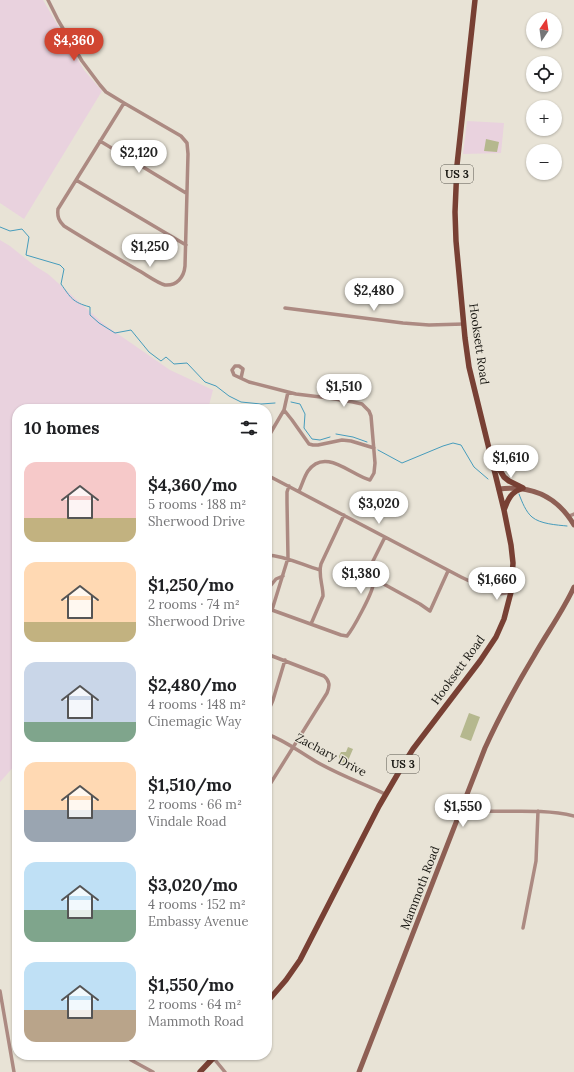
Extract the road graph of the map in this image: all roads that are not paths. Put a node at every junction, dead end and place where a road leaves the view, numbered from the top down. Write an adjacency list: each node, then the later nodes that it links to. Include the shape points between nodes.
1 (48, 0): 3 (street, via 90,73 106,92)
2 (475, 0): 9 (main road, Hooksett Road / US 3, via 458,154 455,212)
3 (124, 103): 4 (street); 6 (street, via 181,136 187,143)
4 (100, 141): 5 (street); 6 (street)
5 (76, 180): 7 (street); 7 (street, via 58,209 58,220 162,284 177,282 183,275)
6 (186, 193): 7 (street)
7 (186, 245)
8 (285, 308): 9 (street, via 410,324)
9 (464, 324): 15 (main road, Hooksett Road / US 3, via 469,367)
10 (241, 378): 11 (street)
11 (288, 392): 12 (street); 14 (street, via 362,404 371,416)
12 (284, 410): 13 (street); 14 (street, via 308,444 318,445 342,440)
13 (272, 427)
14 (374, 448): 20 (street, via 376,463 370,480 324,461 315,464 308,471)
15 (490, 455): 18 (main road, via 509,481); 19 (main road, Hooksett Road / US 3)
16 (272, 478): 17 (street)
17 (289, 486): 20 (street); 27 (street)
18 (523, 488): 19 (main road); 21 (main road, via 512,494); 23 (main road, via 549,498)
19 (498, 489): 21 (main road, Hooksett Road / US 3)
20 (299, 491): 22 (street)
21 (504, 510): 35 (main road, Hooksett Road / US 3, via 512,555)
22 (344, 515): 25 (street); 28 (street)
23 (571, 515): 24 (main road)
24 (574, 525)
25 (385, 537): 29 (street); 31 (street, via 368,571)
26 (272, 555): 27 (street)
27 (288, 558): 28 (street); 30 (street)
28 (320, 570): 36 (street, via 323,596)
29 (448, 570): 31 (street, via 430,611 380,582); 33 (street)
30 (283, 576): 32 (street); 36 (street, via 272,610)
31 (372, 580): 36 (street, via 366,601 347,636)
32 (272, 584)
33 (488, 587): 35 (street, via 500,586); 35 (street, via 496,593)
34 (574, 587): 44 (main road, Mammoth Road, via 497,722)
35 (511, 592): 43 (main road, Hooksett Road / US 3, via 504,619 492,644 413,748)
36 (311, 624)
37 (272, 656): 38 (street)
38 (285, 660): 39 (street); 41 (street, via 324,676 329,684 327,693)
39 (272, 701)
40 (272, 736): 41 (street, Zachary Drive)
41 (293, 746): 42 (street); 43 (street, Zachary Drive, via 314,761)
42 (272, 781)
43 (385, 794): 49 (main road, Hooksett Road / US 3, via 300,960)
44 (461, 810): 45 (street); 57 (main road, Mammoth Road)
45 (538, 811): 46 (street); 47 (street, via 536,861)
46 (574, 816)
47 (523, 928)
48 (0, 991): 53 (street)
49 (272, 996)
50 (131, 1060): 54 (street)
51 (210, 1060): 55 (main road)
52 (217, 1060): 56 (street)
53 (14, 1072)
54 (153, 1072)
55 (200, 1072)
56 (225, 1072)
57 (359, 1072)

